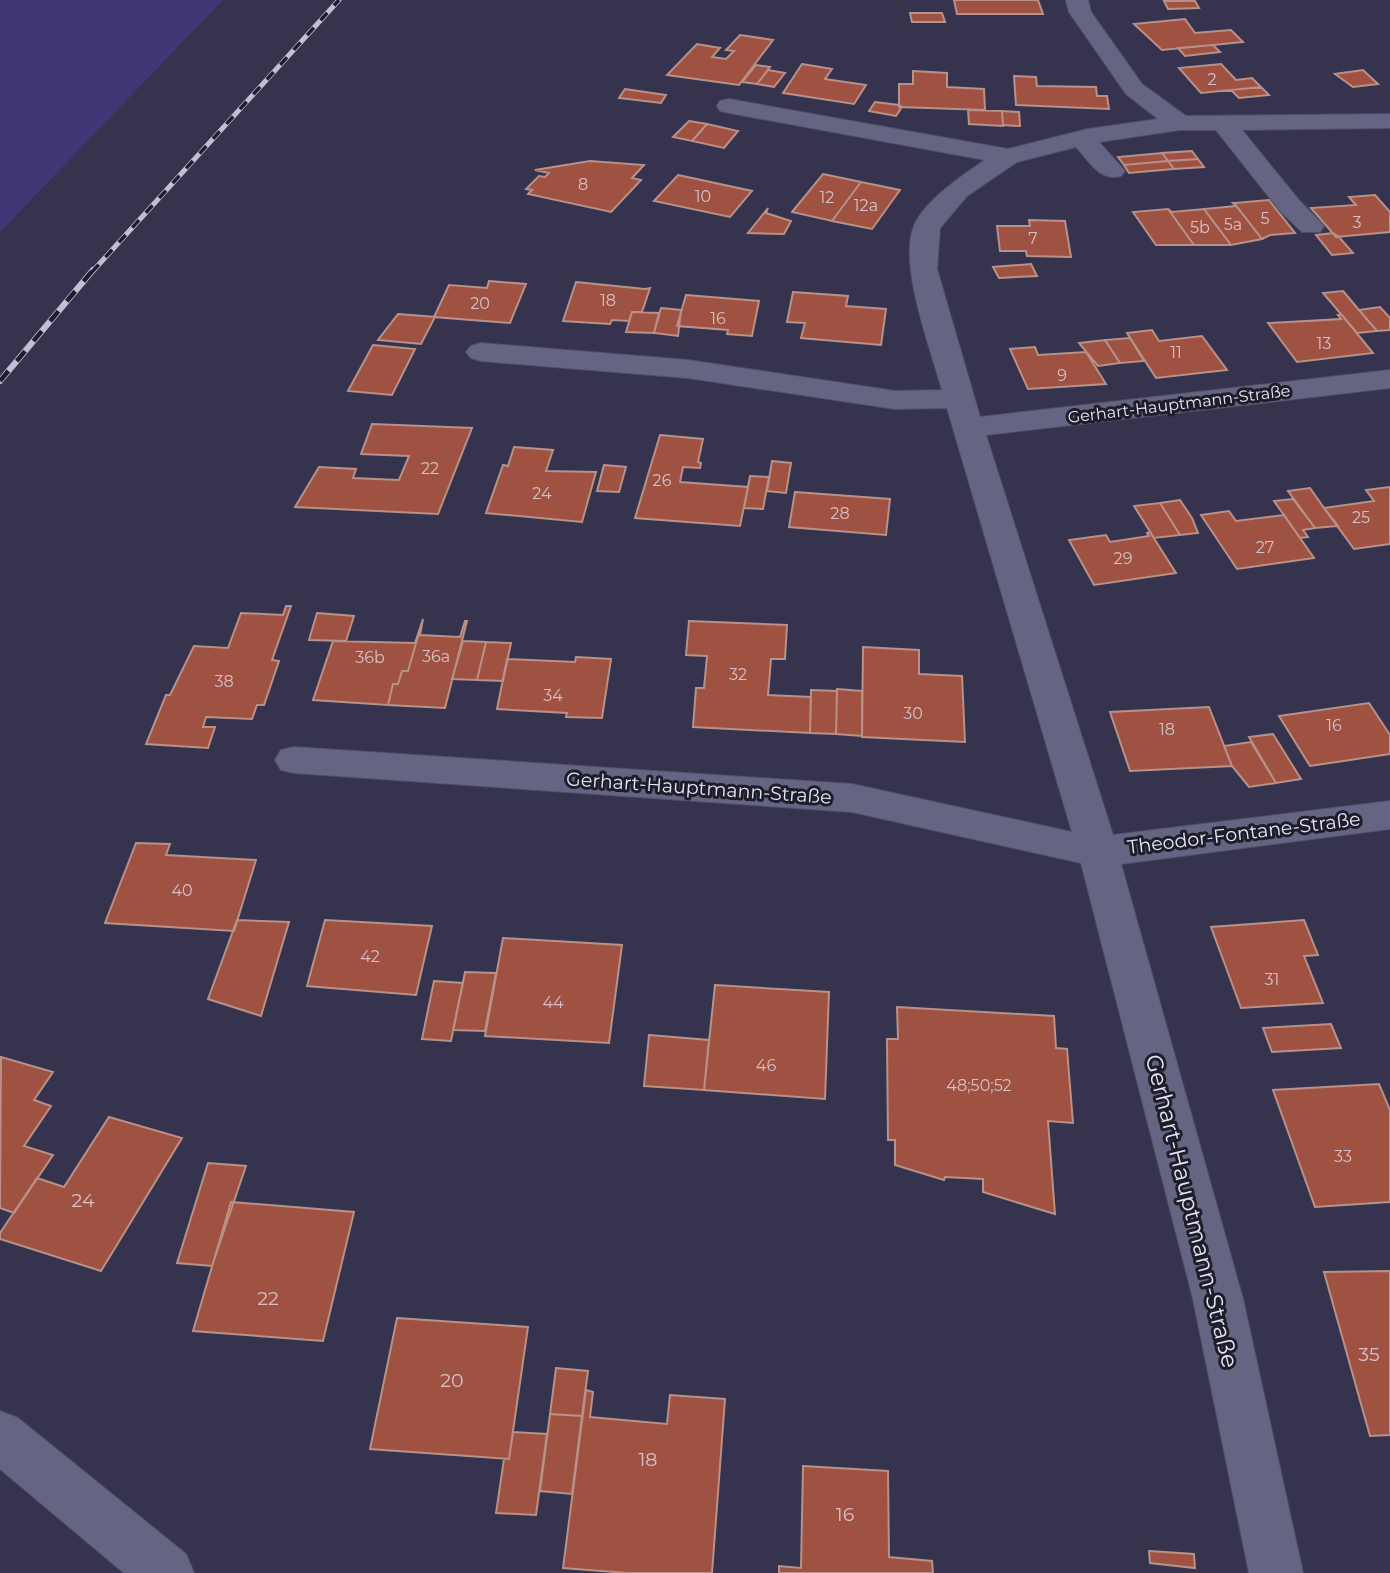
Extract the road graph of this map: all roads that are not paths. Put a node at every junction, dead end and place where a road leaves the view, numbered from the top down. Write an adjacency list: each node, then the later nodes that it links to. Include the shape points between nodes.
1 (1077, 0): 5 (street, via 1080,12 1134,89)
2 (729, 106): 7 (street, Gerhart-Hauptmann-Straße)
3 (1390, 121): 4 (street, Gerhart-Hauptmann-Straße)
4 (1223, 122): 5 (street, Gerhart-Hauptmann-Straße); 9 (street)
5 (1180, 123): 6 (street, Gerhart-Hauptmann-Straße)
6 (1081, 138): 7 (street, Gerhart-Hauptmann-Straße); 8 (street)
7 (1008, 158): 12 (street, Gerhart-Hauptmann-Straße, via 958,190 926,227 923,268)
8 (1112, 171)
9 (1311, 226)
10 (481, 352): 12 (street, Gerhart-Hauptmann-Straße, via 688,369)
11 (1390, 379): 12 (street, Gerhart-Hauptmann-Straße)
12 (964, 414): 15 (street, Gerhart-Hauptmann-Straße)
13 (294, 760): 15 (street, Gerhart-Hauptmann-Straße, via 852,798)
14 (1390, 814): 15 (street, Theodor-Fontane-Straße)
15 (1098, 852): 18 (street, Gerhart-Hauptmann-Straße, via 1218,1299)
16 (0, 1436): 17 (street)
17 (167, 1573)
18 (1276, 1573)

